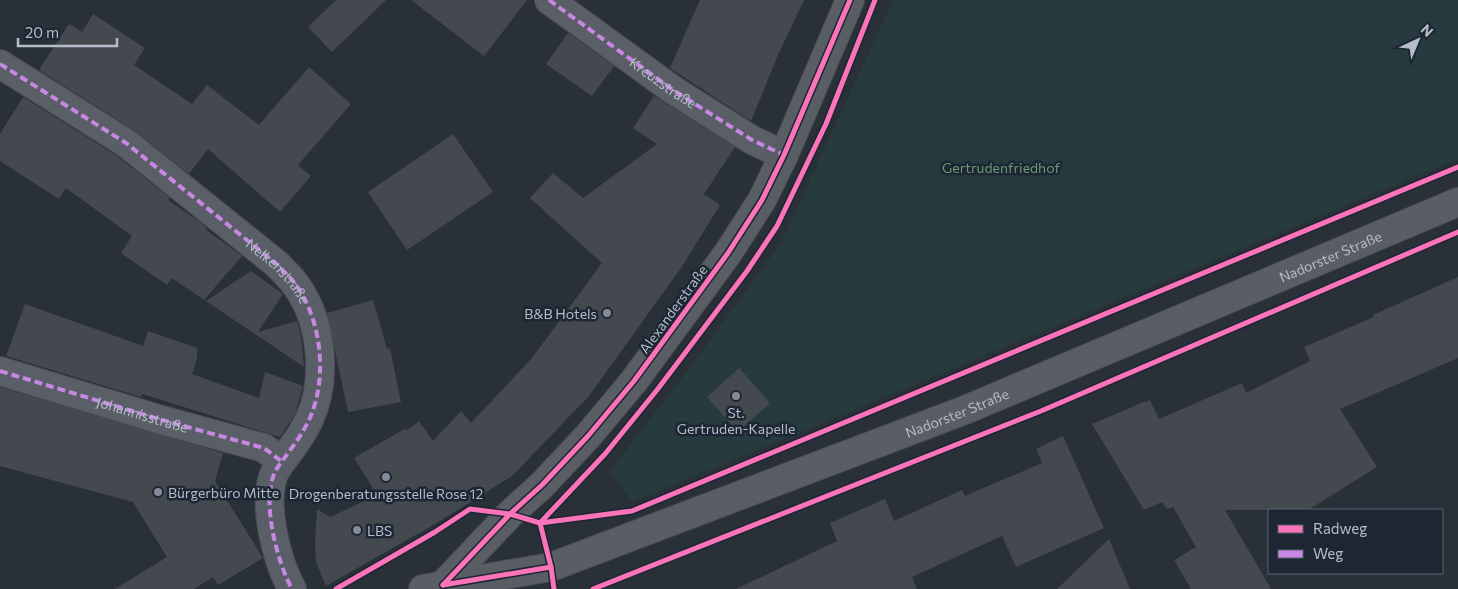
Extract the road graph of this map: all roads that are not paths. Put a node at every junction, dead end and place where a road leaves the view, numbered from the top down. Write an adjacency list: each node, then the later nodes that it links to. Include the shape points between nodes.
1 (549, 0): 4 (street, Kreuzstraße, via 673,90 752,140)
2 (850, 0): 4 (street, Alexanderstraße)
3 (0, 64): 7 (street, Nelkenstraße, via 126,143 278,265 296,285 317,332 320,373 310,418 298,441)
4 (784, 155): 8 (street, Alexanderstraße, via 762,200 728,253 634,381 542,485)
5 (1458, 202): 8 (street, Nadorster Straße, via 964,410 551,567)
6 (0, 371): 7 (street, Johannisstraße, via 264,448)
7 (281, 462): 9 (street, Nelkenstraße, via 274,474 270,498 273,533 280,565)
8 (437, 588)
9 (292, 589)

